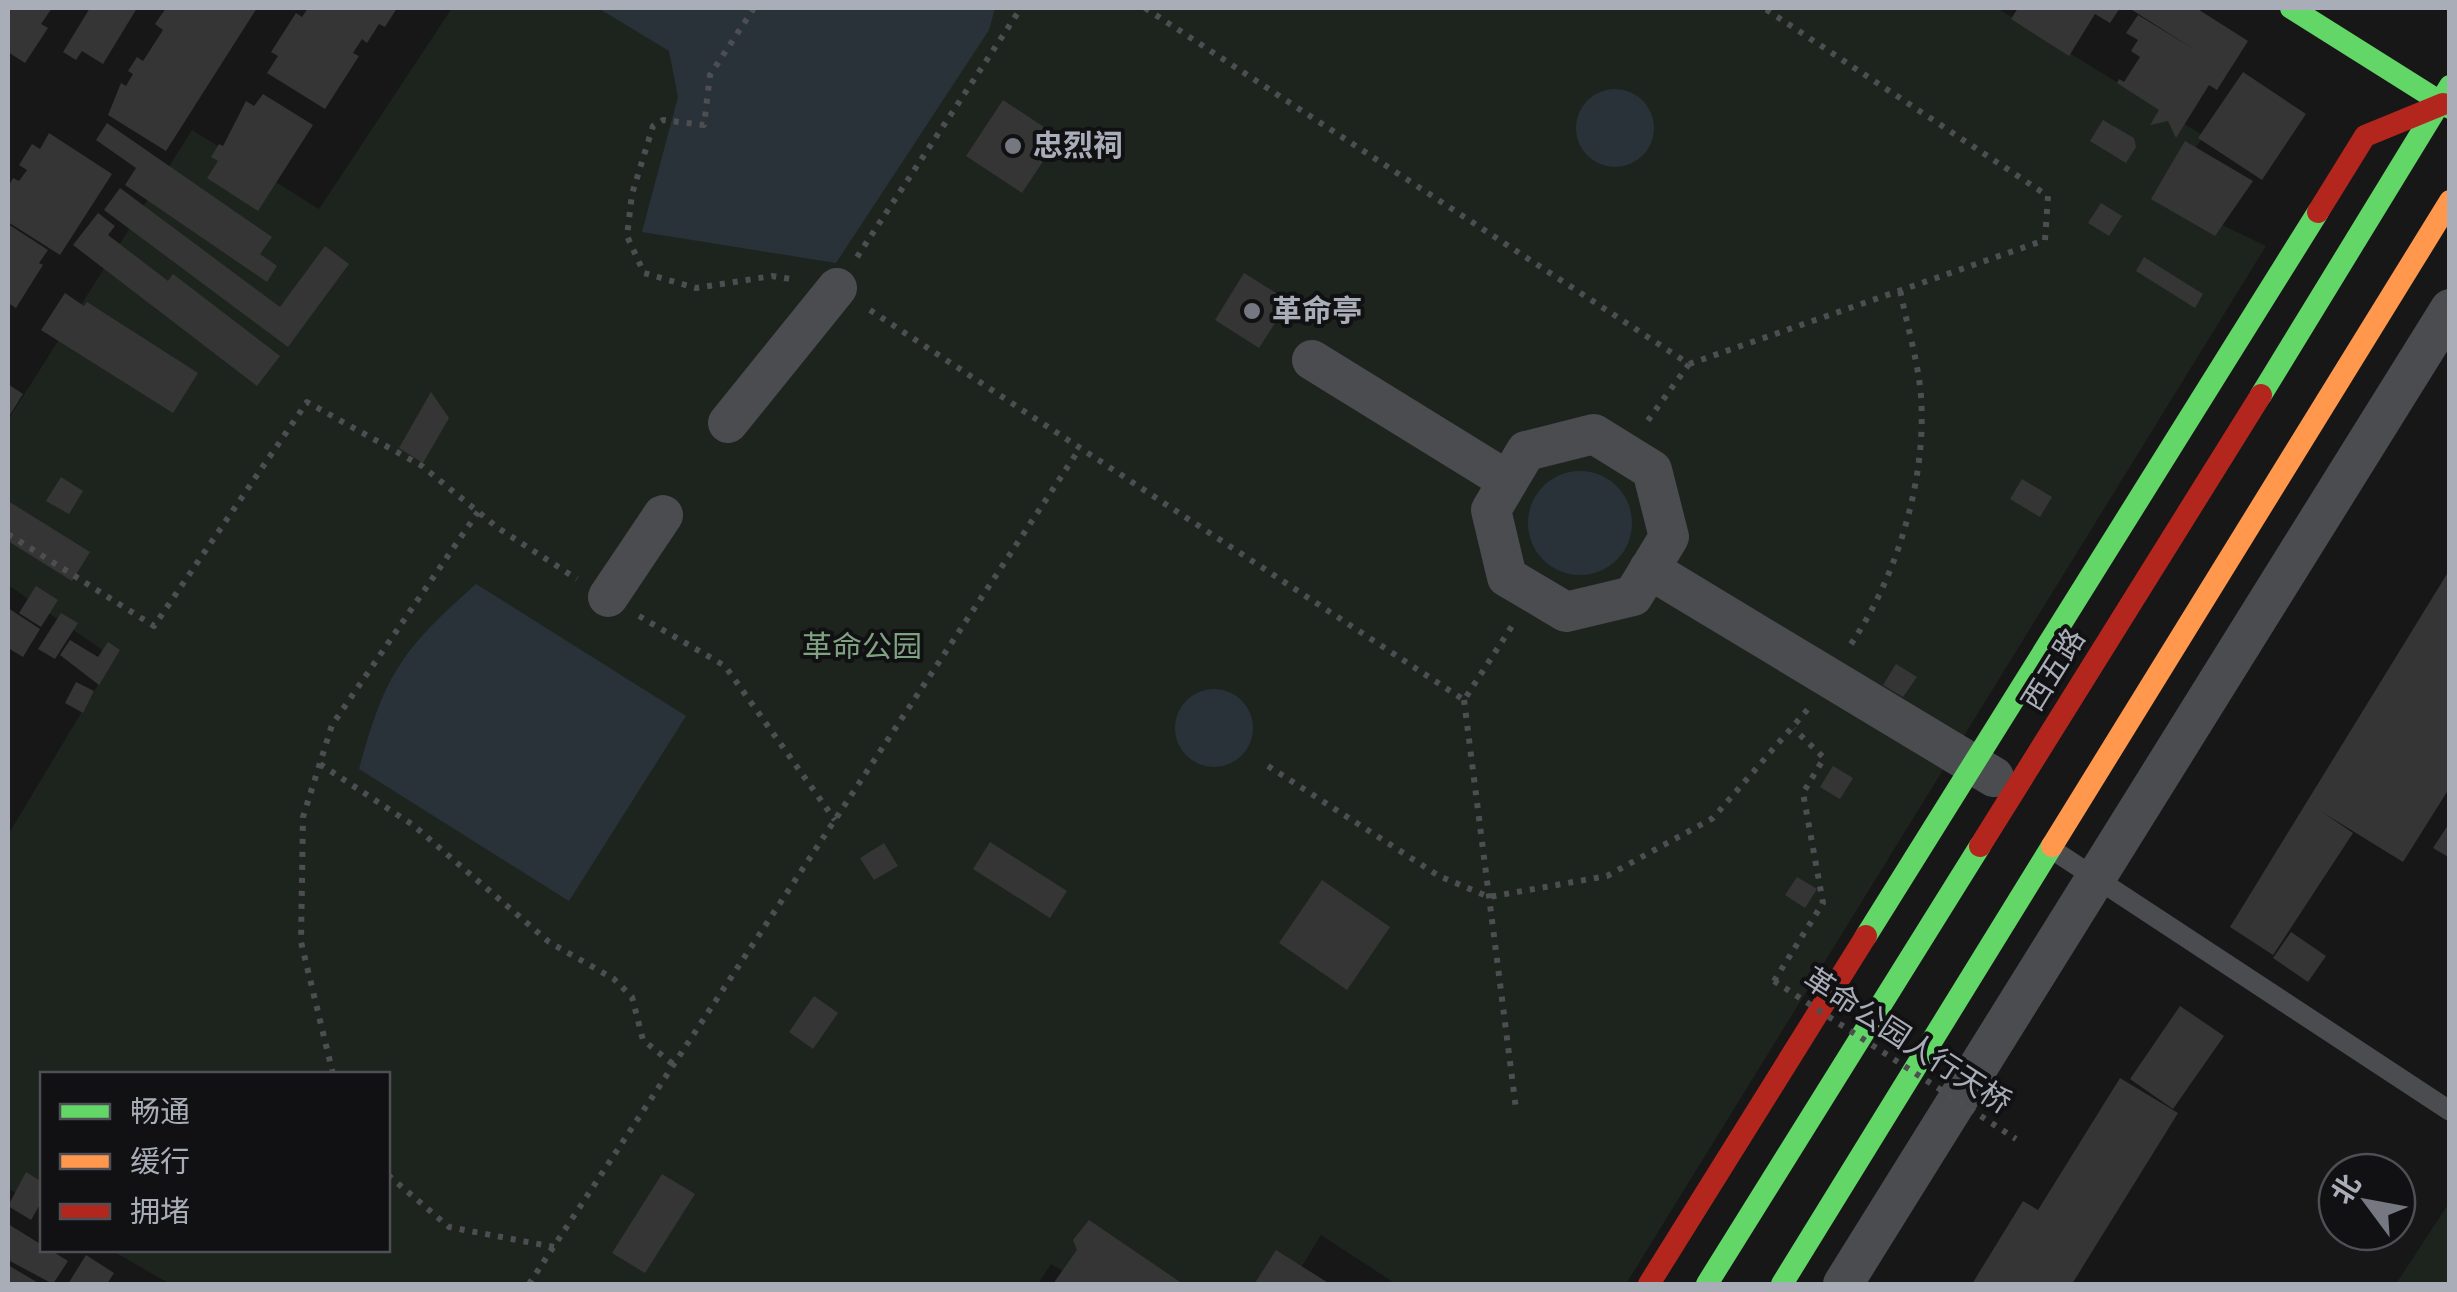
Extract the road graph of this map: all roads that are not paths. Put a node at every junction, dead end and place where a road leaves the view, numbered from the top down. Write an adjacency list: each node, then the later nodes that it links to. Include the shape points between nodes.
1 (2291, 8): 2 (main road)
2 (2447, 100): 12 (main road, via 2365,136); 13 (main road, 西五路)
3 (2450, 201): 14 (main road)
4 (837, 288): 7 (street)
5 (2450, 308): 15 (street)
6 (1312, 360): 8 (street)
7 (728, 423)
8 (1508, 481): 10 (street, via 1491,510 1507,576 1534,593 1566,612 1633,596); 10 (street, via 1526,450 1594,434 1625,453 1652,470 1669,537)
9 (664, 515): 11 (street)
10 (1649, 569): 12 (street)
11 (608, 598)
12 (1973, 764): 13 (street); 17 (main road)
13 (2014, 790): 18 (main road, 西五路)
14 (2053, 850): 15 (lane); 19 (main road)
15 (2096, 879): 16 (lane); 20 (street)
16 (2450, 1111)
17 (1649, 1284)
18 (1708, 1284)
19 (1782, 1284)
20 (1843, 1284)

